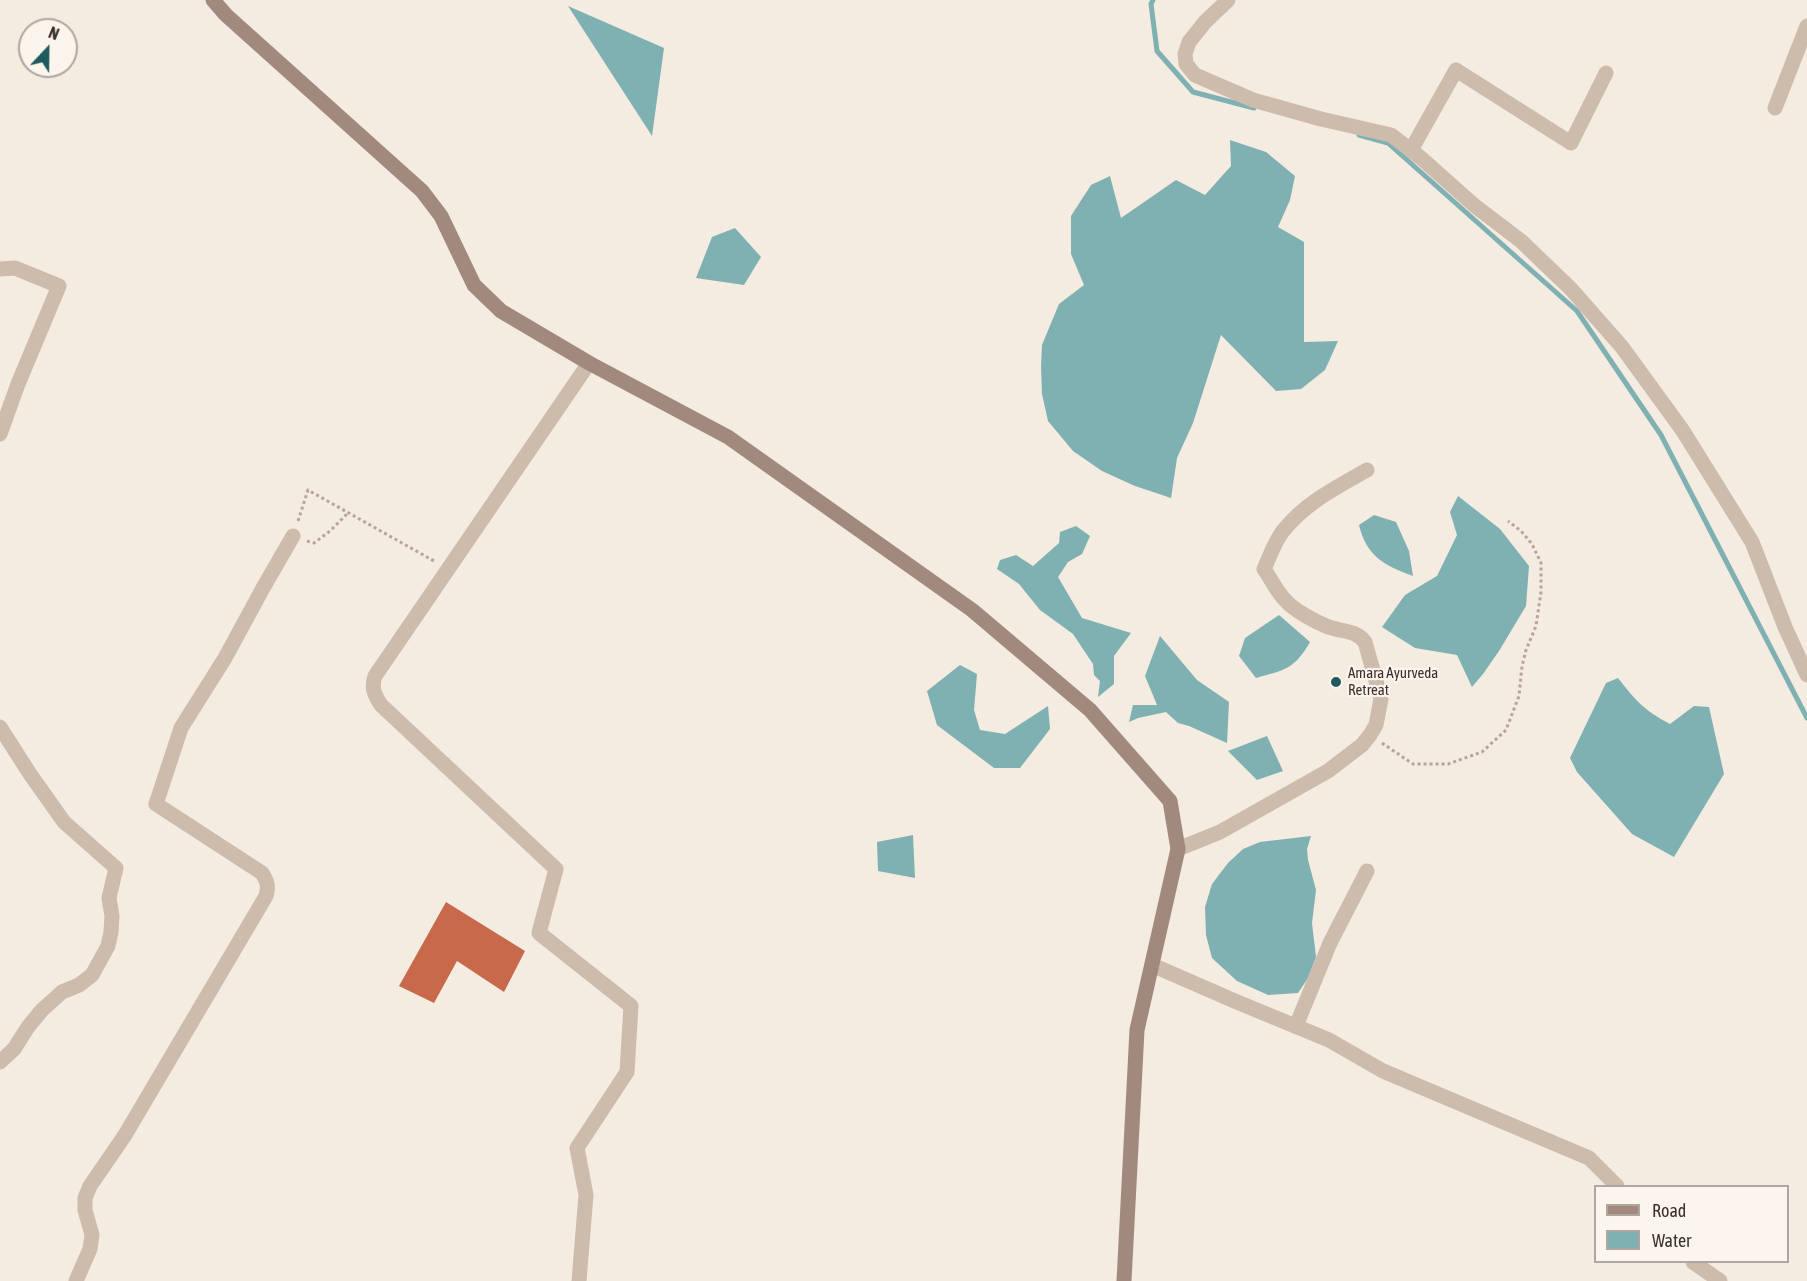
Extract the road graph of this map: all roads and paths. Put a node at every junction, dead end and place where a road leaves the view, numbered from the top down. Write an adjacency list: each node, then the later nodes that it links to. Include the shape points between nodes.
1 (213, 0): 8 (street, via 422,190 441,216 474,285 501,311)
2 (1228, 0): 6 (street, via 1189,42 1186,64 1195,75 1253,100 1391,135)
3 (1807, 26): 5 (street)
4 (1606, 73): 6 (street, via 1571,143 1456,70)
5 (1775, 108)
6 (1411, 150): 15 (street, via 1521,241 1571,289 1622,347 1683,431 1752,542)
7 (0, 269): 9 (street, via 15,268 60,286)
8 (590, 363): 14 (street); 18 (street, via 728,437 972,610 1090,710 1170,801)
9 (0, 434)
10 (1367, 470): 17 (street, via 1300,512 1282,532 1264,569 1286,601 1314,621 1353,632 1365,642 1380,699 1376,726)
11 (348, 513): 13 (path, via 314,543); 13 (path, via 308,490); 14 (path)
12 (1508, 521): 17 (path, via 1532,544 1541,563 1541,582 1536,626 1522,666 1519,696 1506,729 1482,752 1448,764 1413,764)
13 (293, 536): 25 (street, via 181,728 156,804 262,873 267,880 266,896 125,1135 90,1186 85,1198 92,1235 90,1249)
14 (448, 570): 26 (street, via 375,676 374,695 556,869 539,933 631,1006 627,1072 577,1148 586,1195)
15 (1807, 675)
16 (0, 727): 22 (street, via 64,822 116,868 109,898 112,916 108,946 92,975 62,992 42,1010)
17 (1370, 735): 18 (street, via 1328,771 1220,832)
18 (1178, 849): 20 (street)
19 (1367, 871): 21 (street, via 1330,943)
20 (1152, 964): 21 (street); 27 (street, via 1137,1030)
21 (1296, 1026): 23 (street, via 1383,1071 1589,1158)
22 (0, 1062)
23 (1616, 1185)
24 (1694, 1263): 28 (street)
25 (76, 1281)
26 (579, 1281)
27 (1125, 1281)
28 (1720, 1281)

